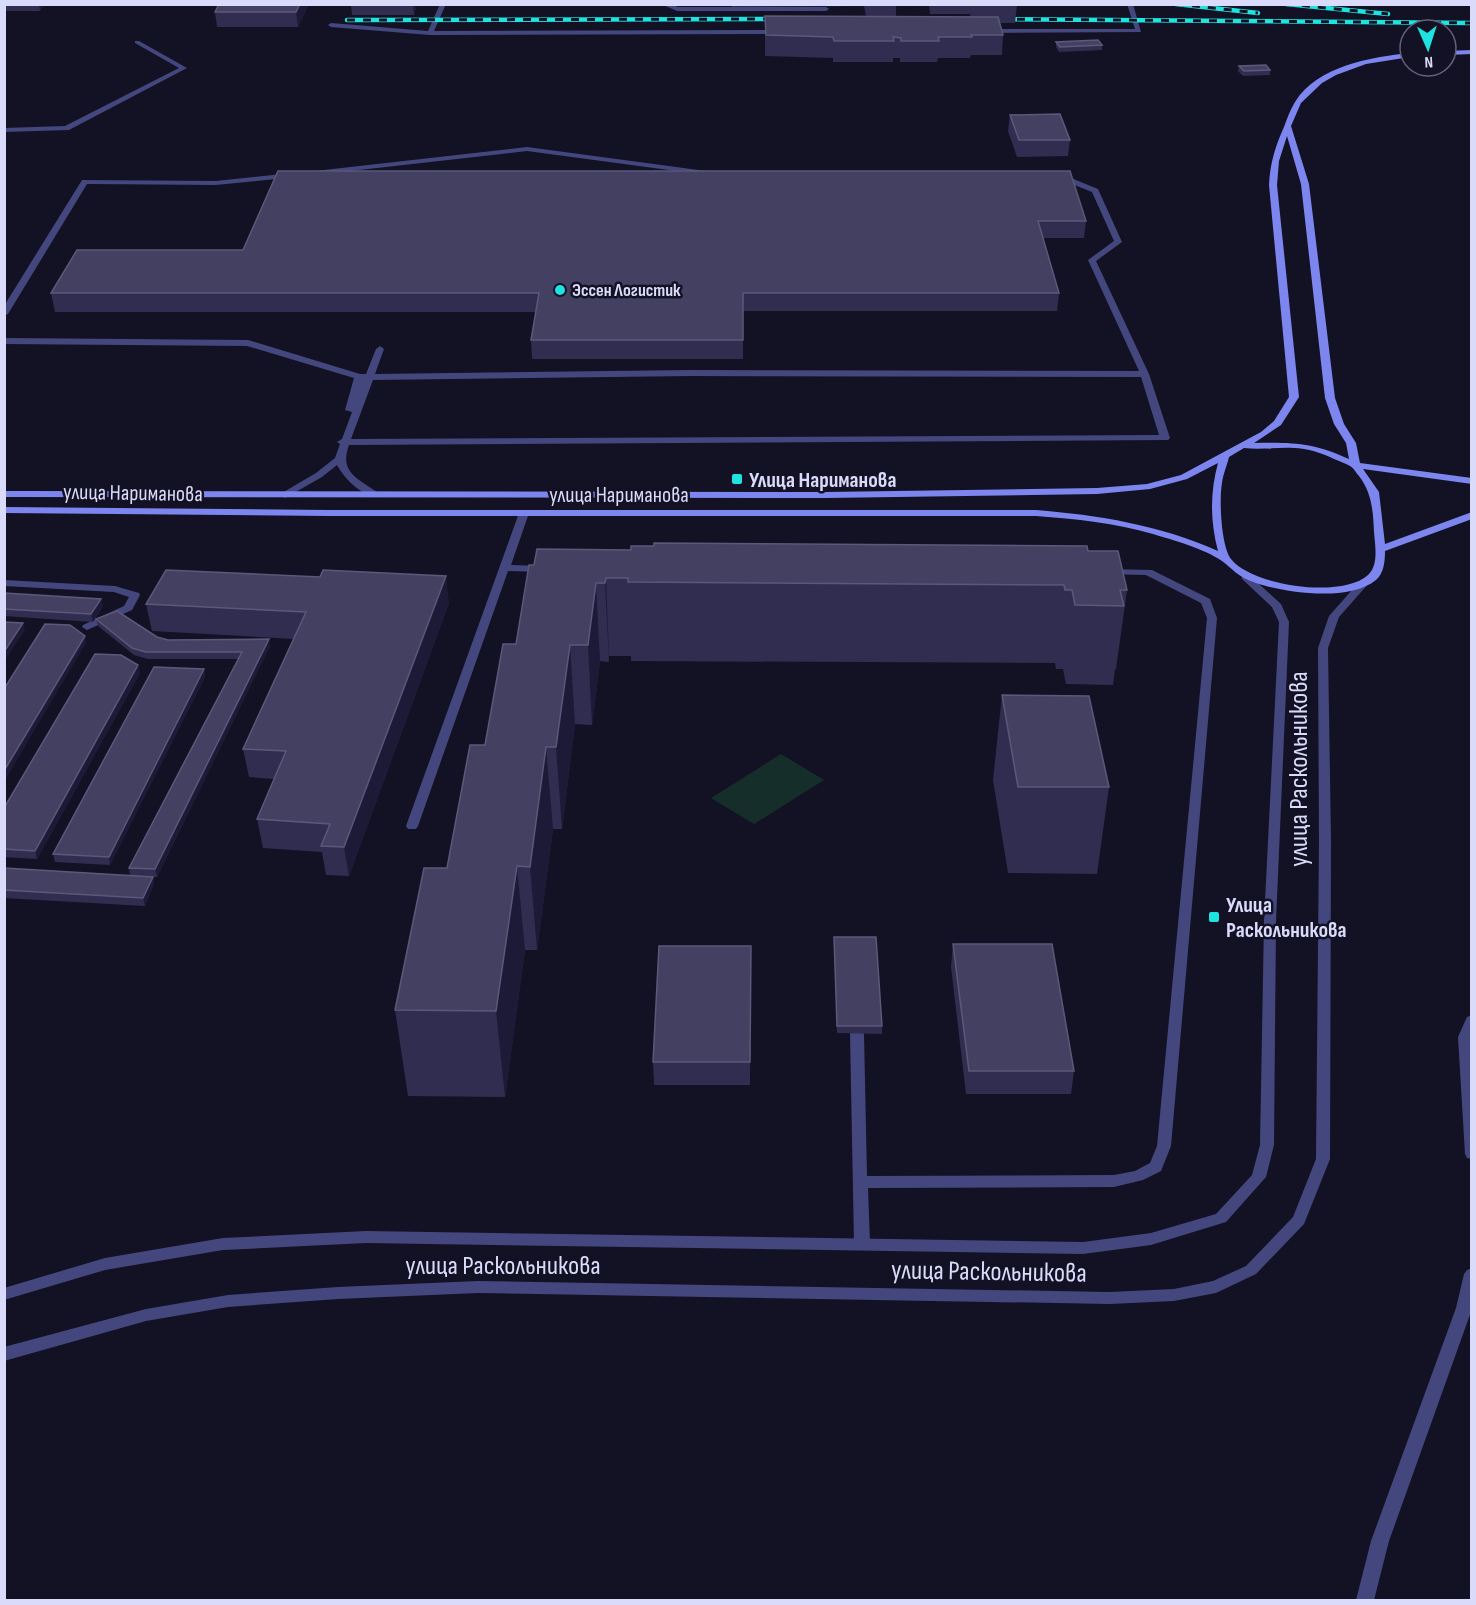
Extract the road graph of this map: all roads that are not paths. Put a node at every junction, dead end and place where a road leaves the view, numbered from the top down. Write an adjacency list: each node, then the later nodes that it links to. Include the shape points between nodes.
1 (443, 4): 8 (street)
2 (664, 4): 4 (street, via 677,9)
3 (1130, 4): 6 (street, via 1139,31)
4 (826, 9)
5 (332, 25): 8 (street)
6 (973, 31)
7 (784, 32): 8 (street)
8 (430, 33)
9 (138, 42): 12 (street, via 184,68 66,128)
10 (1398, 56): 11 (main road, via 1332,75 1299,101)
11 (1288, 126): 23 (main road, via 1274,155 1273,184 1294,397 1278,423); 26 (main road, via 1305,184 1330,398)
12 (4, 130)
13 (308, 173): 14 (street, via 526,149)
14 (711, 173)
15 (297, 175): 17 (street, via 216,183 85,182)
16 (1044, 180): 20 (street, via 1068,180 1095,191 1118,242 1092,260)
17 (4, 314)
18 (4, 341): 21 (street, via 248,343)
19 (381, 349): 25 (street)
20 (1145, 374): 21 (street); 22 (street, via 1165,438)
21 (359, 377): 22 (street)
22 (342, 442): 25 (street)
23 (1239, 447): 24 (main road); 26 (main road, via 1297,445)
24 (1224, 458): 29 (main road, улица Нариманова, via 1184,477 1147,487 1097,491); 35 (main road, via 1217,485 1217,510)
25 (339, 459): 29 (street, via 348,475); 30 (street, via 319,476)
26 (1356, 465): 27 (main road); 34 (main road, via 1374,492)
27 (1472, 481)
28 (4, 494): 30 (main road, улица Нариманова)
29 (374, 494): 30 (main road, улица Нариманова)
30 (285, 495)
31 (4, 510): 32 (main road, улица Нариманова)
32 (524, 513): 35 (main road, улица Нариманова, via 1069,515 1143,528); 36 (street)
33 (1472, 516): 34 (main road)
34 (1380, 549): 40 (main road, via 1379,568 1373,578)
35 (1226, 559): 39 (main road)
36 (504, 568): 37 (street); 43 (street)
37 (563, 569)
38 (1101, 572): 47 (street, via 1148,573 1206,601 1212,618 1164,1146 1156,1167 1138,1176 1114,1180)
39 (1246, 578): 40 (main road, via 1306,591 1348,588); 48 (street, улица Раскольникова, via 1277,606 1284,622 1271,910 1268,1145 1259,1177 1221,1218 1151,1239 1083,1248)
40 (1364, 582): 51 (street, улица Раскольникова, via 1334,616 1323,648 1323,1160 1299,1220 1251,1270 1216,1287 1110,1298 478,1287 338,1293 228,1301 146,1315)
41 (4, 583): 42 (street, via 115,589 135,594 128,608)
42 (87, 627)
43 (412, 826)
44 (1472, 1020): 46 (street, via 1465,1037)
45 (857, 1034): 47 (street)
46 (1472, 1154)
47 (860, 1182): 48 (street)
48 (862, 1243): 50 (street, улица Раскольникова, via 366,1237 235,1244 105,1264)
49 (1472, 1274): 52 (street, via 1464,1308 1380,1541)
50 (4, 1294)
51 (4, 1354)
52 (1365, 1600)

